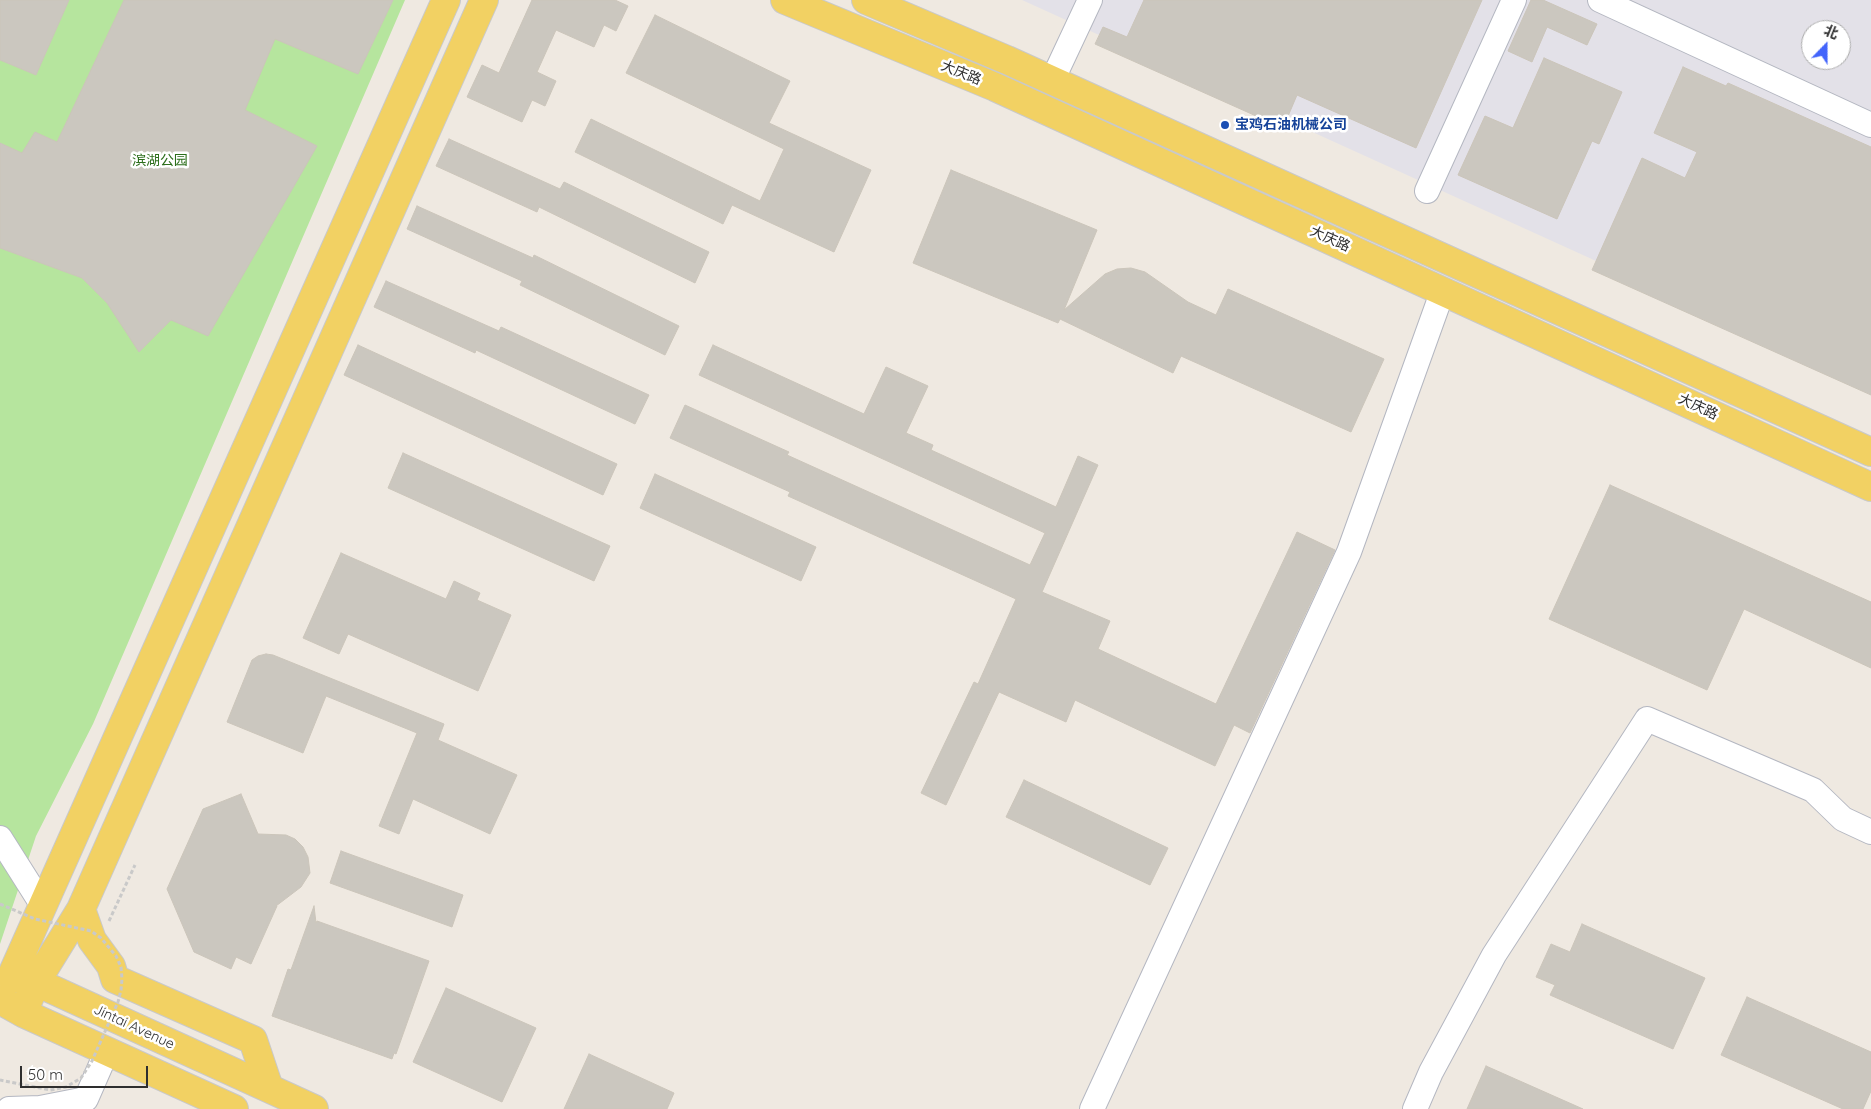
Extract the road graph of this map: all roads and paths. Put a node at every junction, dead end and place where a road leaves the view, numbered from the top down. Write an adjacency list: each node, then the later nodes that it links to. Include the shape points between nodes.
1 (446, 0): 18 (main road)
2 (484, 0): 19 (main road)
3 (785, 0): 11 (main road, 大庆路, via 995,87)
4 (866, 0): 8 (main road)
5 (1090, 0): 8 (street)
6 (1514, 0): 10 (street)
7 (1600, 0): 9 (street)
8 (1052, 81): 12 (main road)
9 (1871, 125)
10 (1427, 191)
11 (1444, 290): 13 (main road, 大庆路); 28 (street, via 1349,552)
12 (1871, 452)
13 (1871, 487)
14 (1871, 832): 29 (street, via 1843,819 1812,790 1647,720 1494,955 1431,1072)
15 (0, 838): 18 (street)
16 (135, 865): 20 (path)
17 (0, 904): 20 (path, bridge, via 35,919 91,931)
18 (44, 906): 21 (main road)
19 (81, 909): 21 (main road); 24 (main road, via 92,940 115,979 253,1040)
20 (101, 938): 23 (path, bridge, via 121,967 121,990 87,1070 73,1084 58,1089)
21 (10, 991): 22 (main road); 24 (main road, Jintai Avenue)
22 (107, 1051): 25 (street, via 86,1099 40,1108); 26 (main road)
23 (0, 1080)
24 (269, 1088): 27 (main road, Jintai Avenue)
25 (9, 1109)
26 (234, 1109)
27 (314, 1109)
28 (1092, 1109)
29 (1415, 1109)

